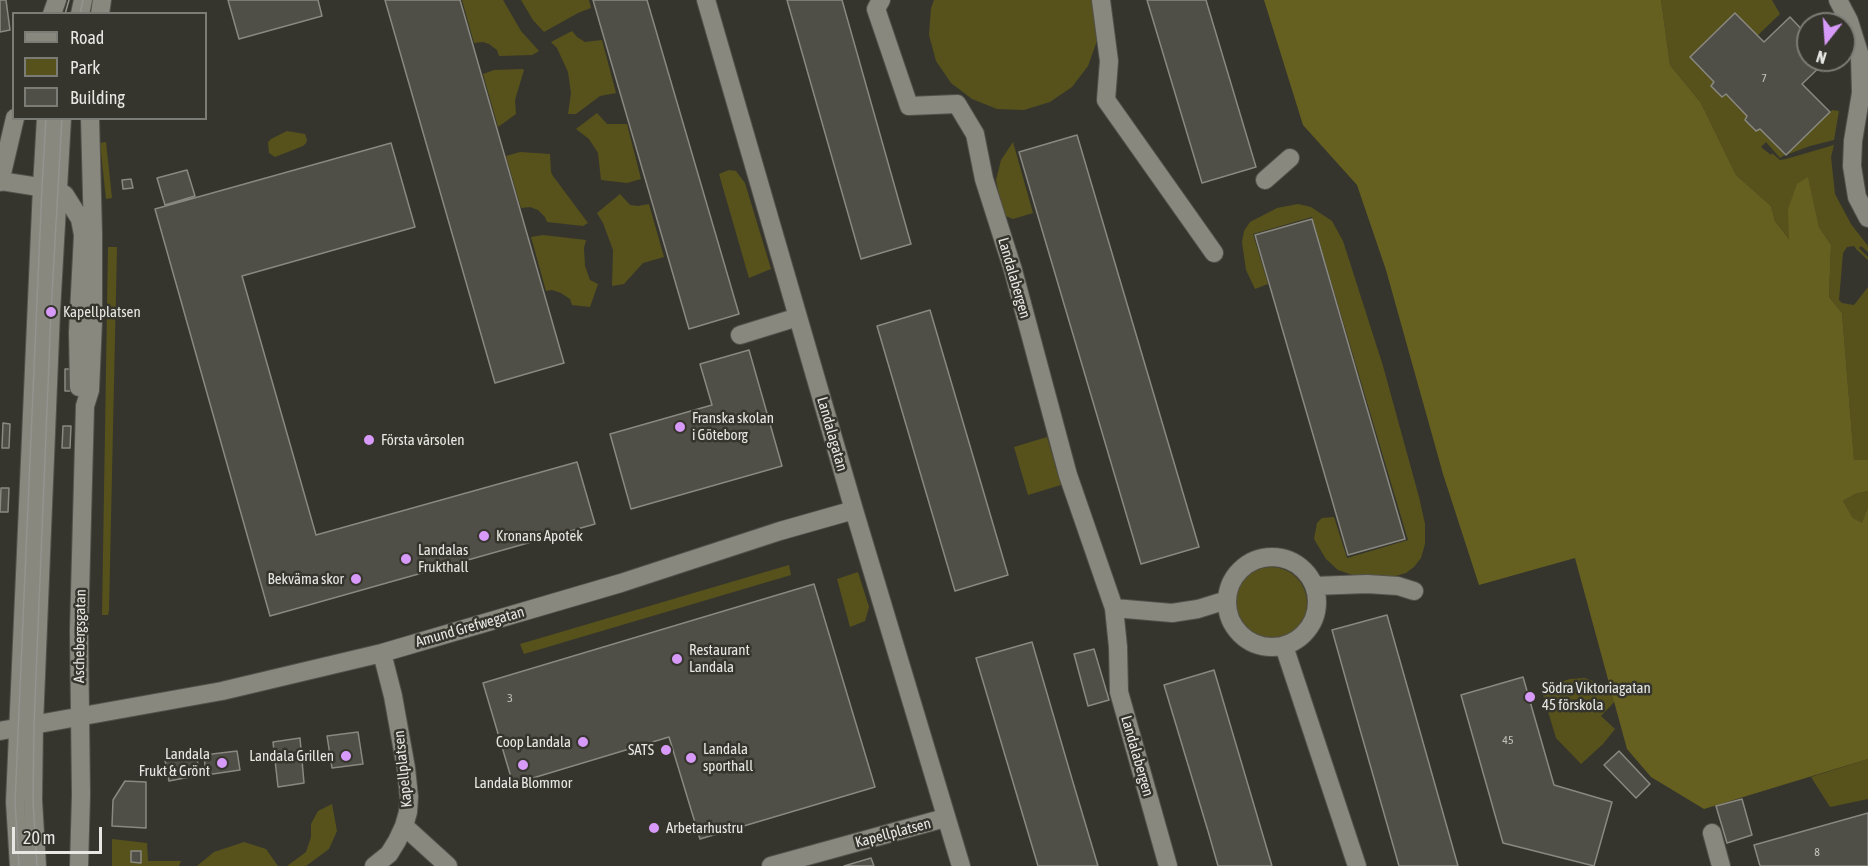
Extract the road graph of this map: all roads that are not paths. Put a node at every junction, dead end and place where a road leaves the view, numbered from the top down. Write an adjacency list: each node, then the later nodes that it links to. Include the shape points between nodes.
1 (706, 0): 15 (street, Landalagatan)
2 (881, 0): 22 (street, Landalabergen, via 876,9 909,106 957,104 975,134 984,179 1013,270 1068,475)
3 (1101, 0): 14 (street, via 1109,62 1106,100)
4 (1838, 0): 13 (street, via 1860,56 1861,93 1852,166 1857,198)
5 (15, 120): 11 (street)
6 (46, 120): 12 (street)
7 (62, 120): 12 (street)
8 (90, 120): 17 (street, Aschebergsgatan, via 93,321 90,390)
9 (1290, 158): 10 (street)
10 (1264, 180)
11 (0, 182): 12 (street)
12 (50, 188): 17 (street, Aschebergsgatan, via 65,195 80,219 79,390); 27 (street)
13 (1868, 218)
14 (1214, 253)
15 (798, 317): 16 (street); 18 (street, Landalagatan)
16 (740, 335)
17 (85, 406): 25 (street, Aschebergsgatan)
18 (854, 510): 24 (street, Amund Grefwegatan); 29 (street, Landalagatan)
19 (1314, 586): 20 (street, via 1366,584); 21 (street, via 1295,563 1262,558 1235,576); 23 (street, via 1317,606 1311,625 1302,636)
20 (1414, 591)
21 (1227, 600): 22 (street, via 1172,613); 23 (street, via 1232,622 1247,640 1268,647)
22 (1114, 608): 39 (street, Landalabergen, via 1119,692)
23 (1284, 646): 40 (street)
24 (382, 653): 25 (street, Amund Grefwegatan, via 222,691); 30 (street, Kapellplatsen, via 406,768 409,797)
25 (80, 716): 27 (street, Amund Grefwegatan); 34 (street, Aschebergsgatan)
26 (0, 717): 27 (street)
27 (26, 725): 28 (street, Amund Grefwegatan); 32 (street, via 15,802); 33 (street)
28 (0, 731)
29 (945, 818): 37 (street, Kapellplatsen); 38 (street, Landalagatan)
30 (404, 826): 35 (street, via 389,854); 36 (street, Kapellplatsen)
31 (1712, 833): 41 (street)
32 (19, 866)
33 (37, 866)
34 (79, 866)
35 (374, 866)
36 (448, 866)
37 (771, 866)
38 (961, 866)
39 (1168, 866)
40 (1357, 866)
41 (1720, 866)

